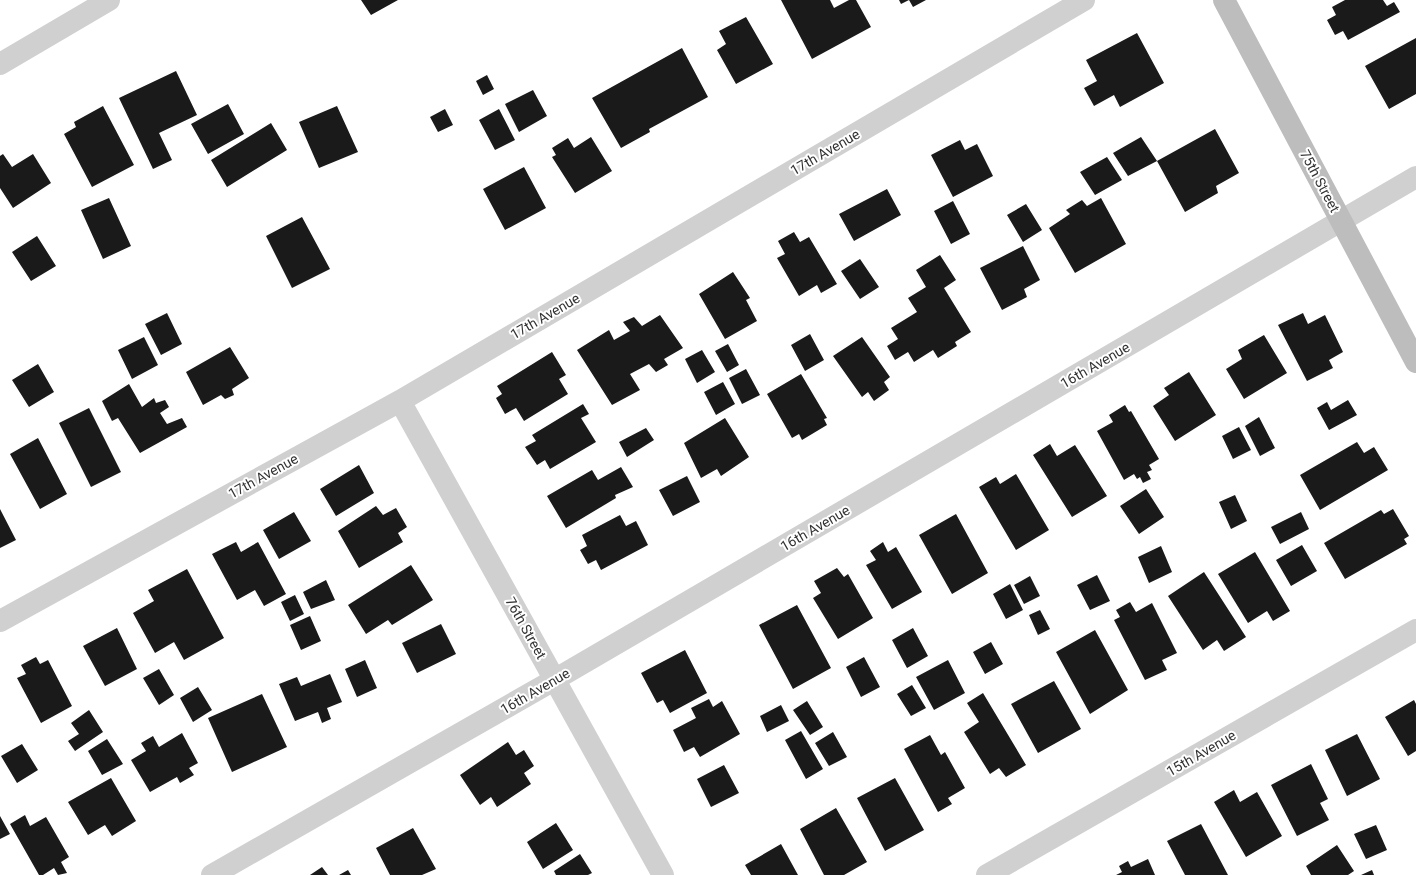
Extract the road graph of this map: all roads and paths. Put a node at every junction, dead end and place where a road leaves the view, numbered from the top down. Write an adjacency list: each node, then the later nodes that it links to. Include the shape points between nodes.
1 (109, 0): 4 (street)
2 (1084, 0): 8 (street, 17th Avenue)
3 (1224, 0): 6 (street, 75th Street)
4 (0, 64)
5 (1416, 177): 6 (street, 16th Avenue)
6 (1341, 221): 7 (street, 75th Street); 11 (street, 16th Avenue)
7 (1416, 362)
8 (400, 401): 9 (street, 17th Avenue); 11 (street, 76th Street)
9 (0, 621)
10 (1416, 630): 14 (street, 15th Avenue)
11 (554, 680): 12 (street, 16th Avenue); 13 (street, 76th Street)
12 (212, 875)
13 (663, 875)
14 (987, 875)

